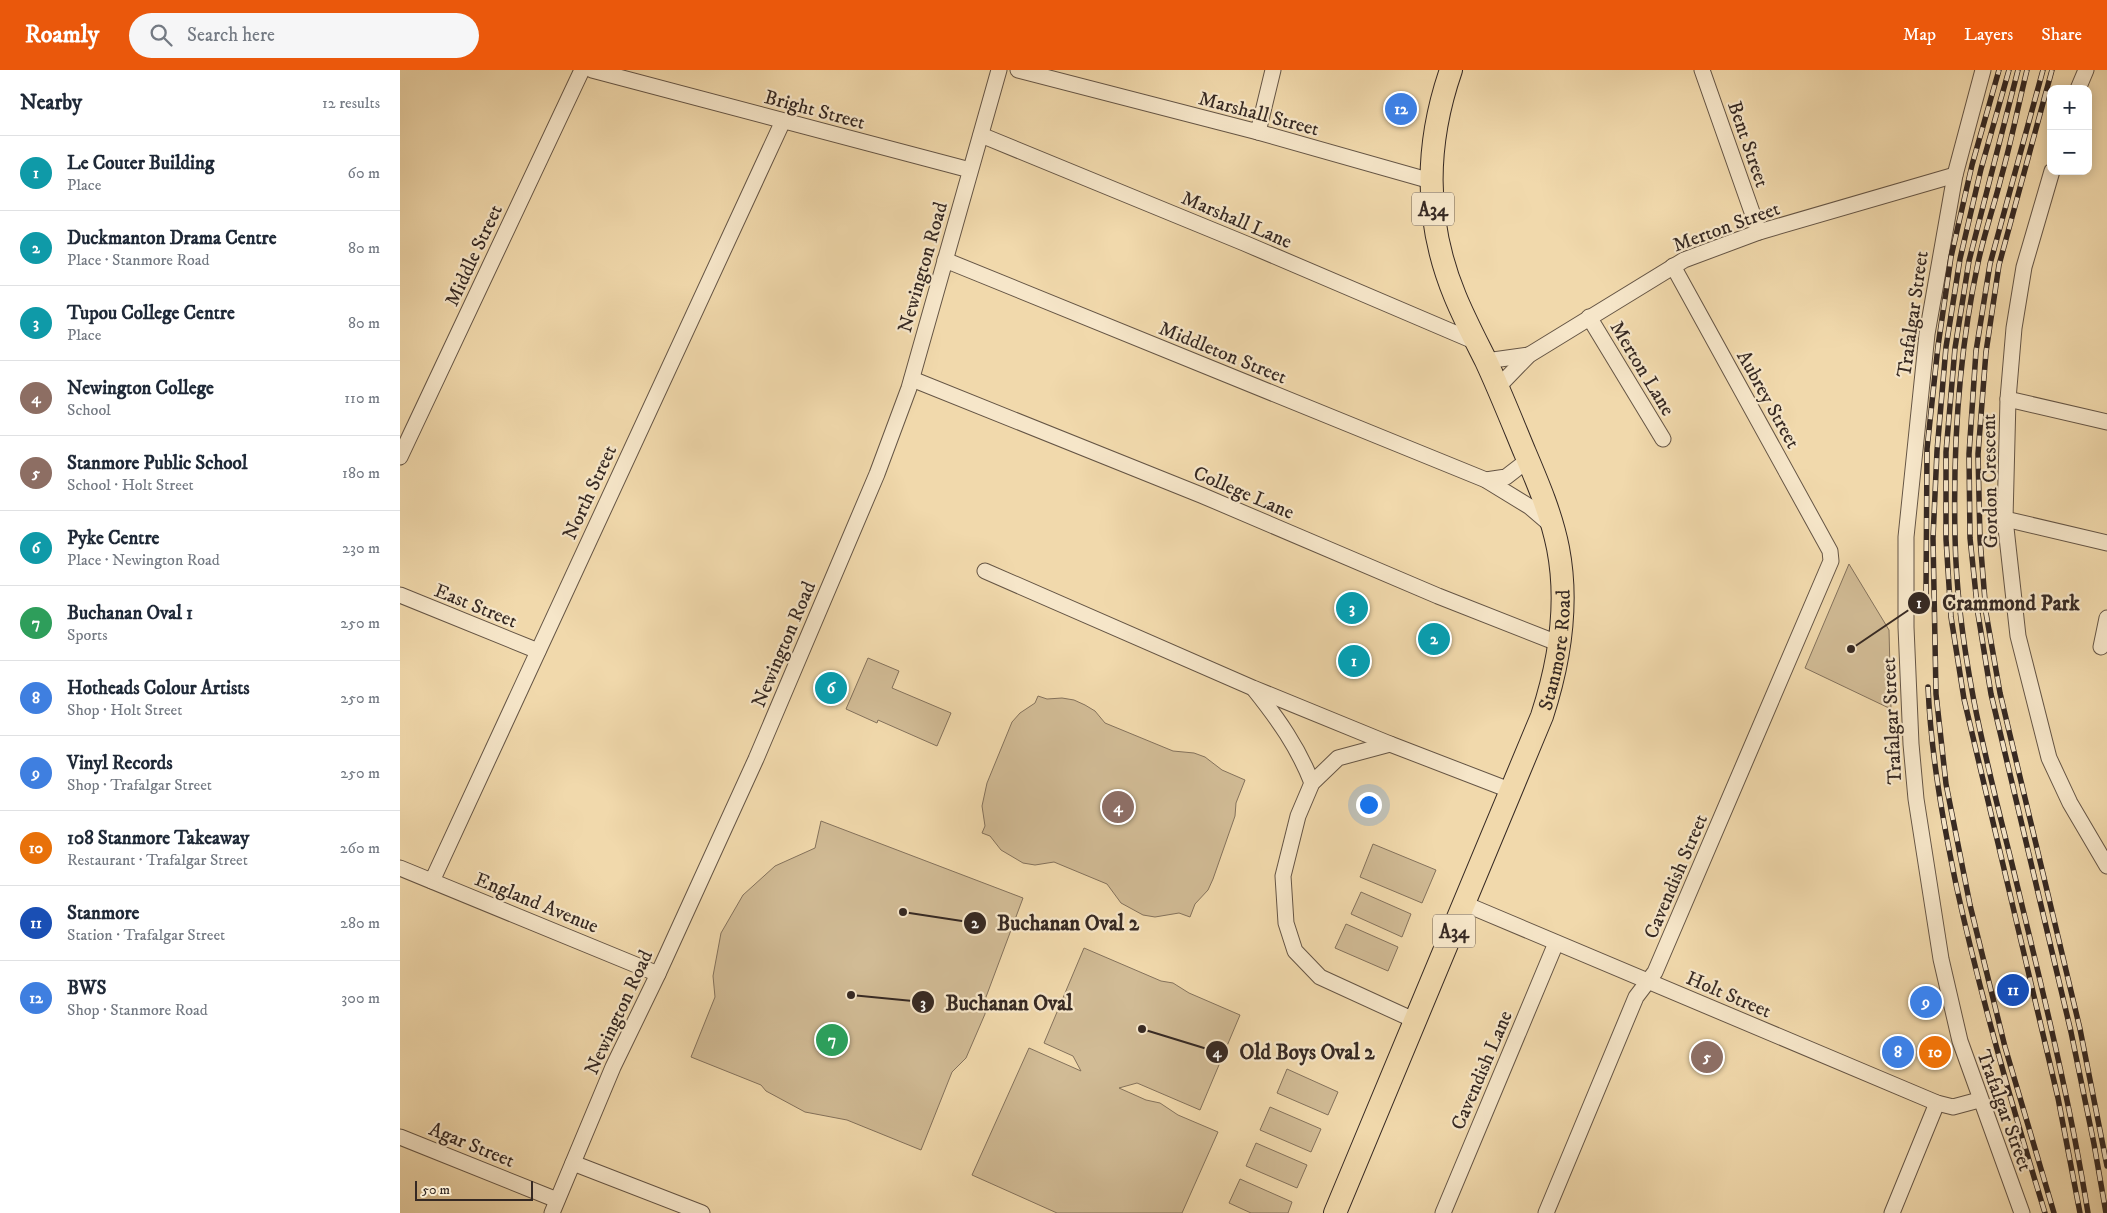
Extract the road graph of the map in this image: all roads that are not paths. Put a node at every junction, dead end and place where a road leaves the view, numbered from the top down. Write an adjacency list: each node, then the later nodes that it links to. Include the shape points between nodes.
1 (582, 70): 29 (street, Middle Street)
2 (592, 70): 11 (street, Bright Street)
3 (999, 70): 13 (street, Newington Road)
4 (1018, 70): 12 (street, Marshall Street)
5 (1273, 70): 12 (street)
6 (1451, 70): 17 (highway, Stanmore Road / A34, via 1434,135)
7 (1702, 70): 18 (street, Bent Street)
8 (1983, 70): 15 (street, Trafalgar Street)
9 (2086, 70): 10 (street)
10 (2080, 85)
11 (783, 121): 14 (street, Bright Street); 41 (street, North Street)
12 (1258, 132): 17 (street, Marshall Street)
13 (981, 134): 14 (street, Newington Road); 22 (street, Marshall Lane, via 1244,243)
14 (970, 170): 19 (street, Newington Road)
15 (1955, 175): 18 (street, Merton Street); 54 (street, Trafalgar Street, via 1927,334 1906,537 1906,636 1916,799 1932,908 1957,1031)
16 (2051, 175): 26 (street, Gordon Crescent, via 2024,267 2014,328)
17 (1431, 182): 22 (highway, Stanmore Road / A34, via 1436,228 1446,272)
18 (1759, 232): 20 (street, Merton Street)
19 (944, 260): 24 (street, Newington Road); 31 (street, Middleton Street)
20 (1673, 266): 21 (street, Merton Street); 35 (street, Aubrey Street)
21 (1589, 317): 23 (street, Merton Street); 28 (street, Merton Lane)
22 (1481, 352): 23 (street, Merton Street); 25 (highway, Stanmore Road / A34)
23 (1528, 355): 25 (street, Merton Street)
24 (912, 379): 39 (street, College Lane, via 1201,494); 51 (street, Newington Road, via 877,474 760,750)
25 (1498, 388): 30 (highway, Stanmore Road / A34)
26 (2008, 399): 27 (street); 32 (street, Gordon Crescent)
27 (2107, 422)
28 (1663, 439)
29 (400, 457)
30 (1528, 460): 31 (street, via 1506,477); 33 (highway, Stanmore Road / A34)
31 (1486, 480): 33 (street, Middleton Street, via 1530,507)
32 (2005, 519): 34 (street); 46 (street, Gordon Crescent, via 2018,636 2049,758 2070,803)
33 (1553, 527): 39 (highway, Stanmore Road / A34, via 1564,600)
34 (2107, 543)
35 (1830, 551): 52 (street, Cavendish Street, via 1829,568 1655,972)
36 (985, 571): 42 (street)
37 (400, 595): 41 (street, East Street)
38 (2107, 618): 40 (street)
39 (1551, 641): 45 (highway, Stanmore Road / A34, via 1557,667 1545,708)
40 (2100, 647)
41 (538, 651): 48 (street, North Street)
42 (1253, 688): 43 (street); 44 (street, via 1284,727 1302,756)
43 (1390, 744): 44 (street, via 1338,758); 45 (street)
44 (1312, 783): 53 (street, via 1298,816 1284,876 1286,923 1295,951 1320,977)
45 (1512, 790): 49 (highway, Stanmore Road / A34)
46 (2107, 866)
47 (400, 868): 48 (street, England Avenue)
48 (432, 881): 51 (street, England Avenue)
49 (1465, 904): 50 (street, Holt Street); 53 (highway, Stanmore Road / A34)
50 (1556, 943): 52 (street, Holt Street); 61 (street, Cavendish Lane)
51 (658, 974): 57 (street, Newington Road, via 613,1067)
52 (1648, 981): 55 (street, Holt Street); 62 (street, Cavendish Street, via 1636,996)
53 (1416, 1021): 60 (highway, Stanmore Road / A34)
54 (1979, 1100): 55 (street, Holt Street, via 1953,1108); 64 (street, Trafalgar Street)
55 (1937, 1103): 63 (street)
56 (400, 1137): 58 (street, Agar Street)
57 (573, 1163): 58 (street, Newington Road); 59 (street)
58 (554, 1206)
59 (702, 1213)
60 (1335, 1213)
61 (1443, 1213)
62 (1546, 1213)
63 (1892, 1213)
64 (2022, 1213)

